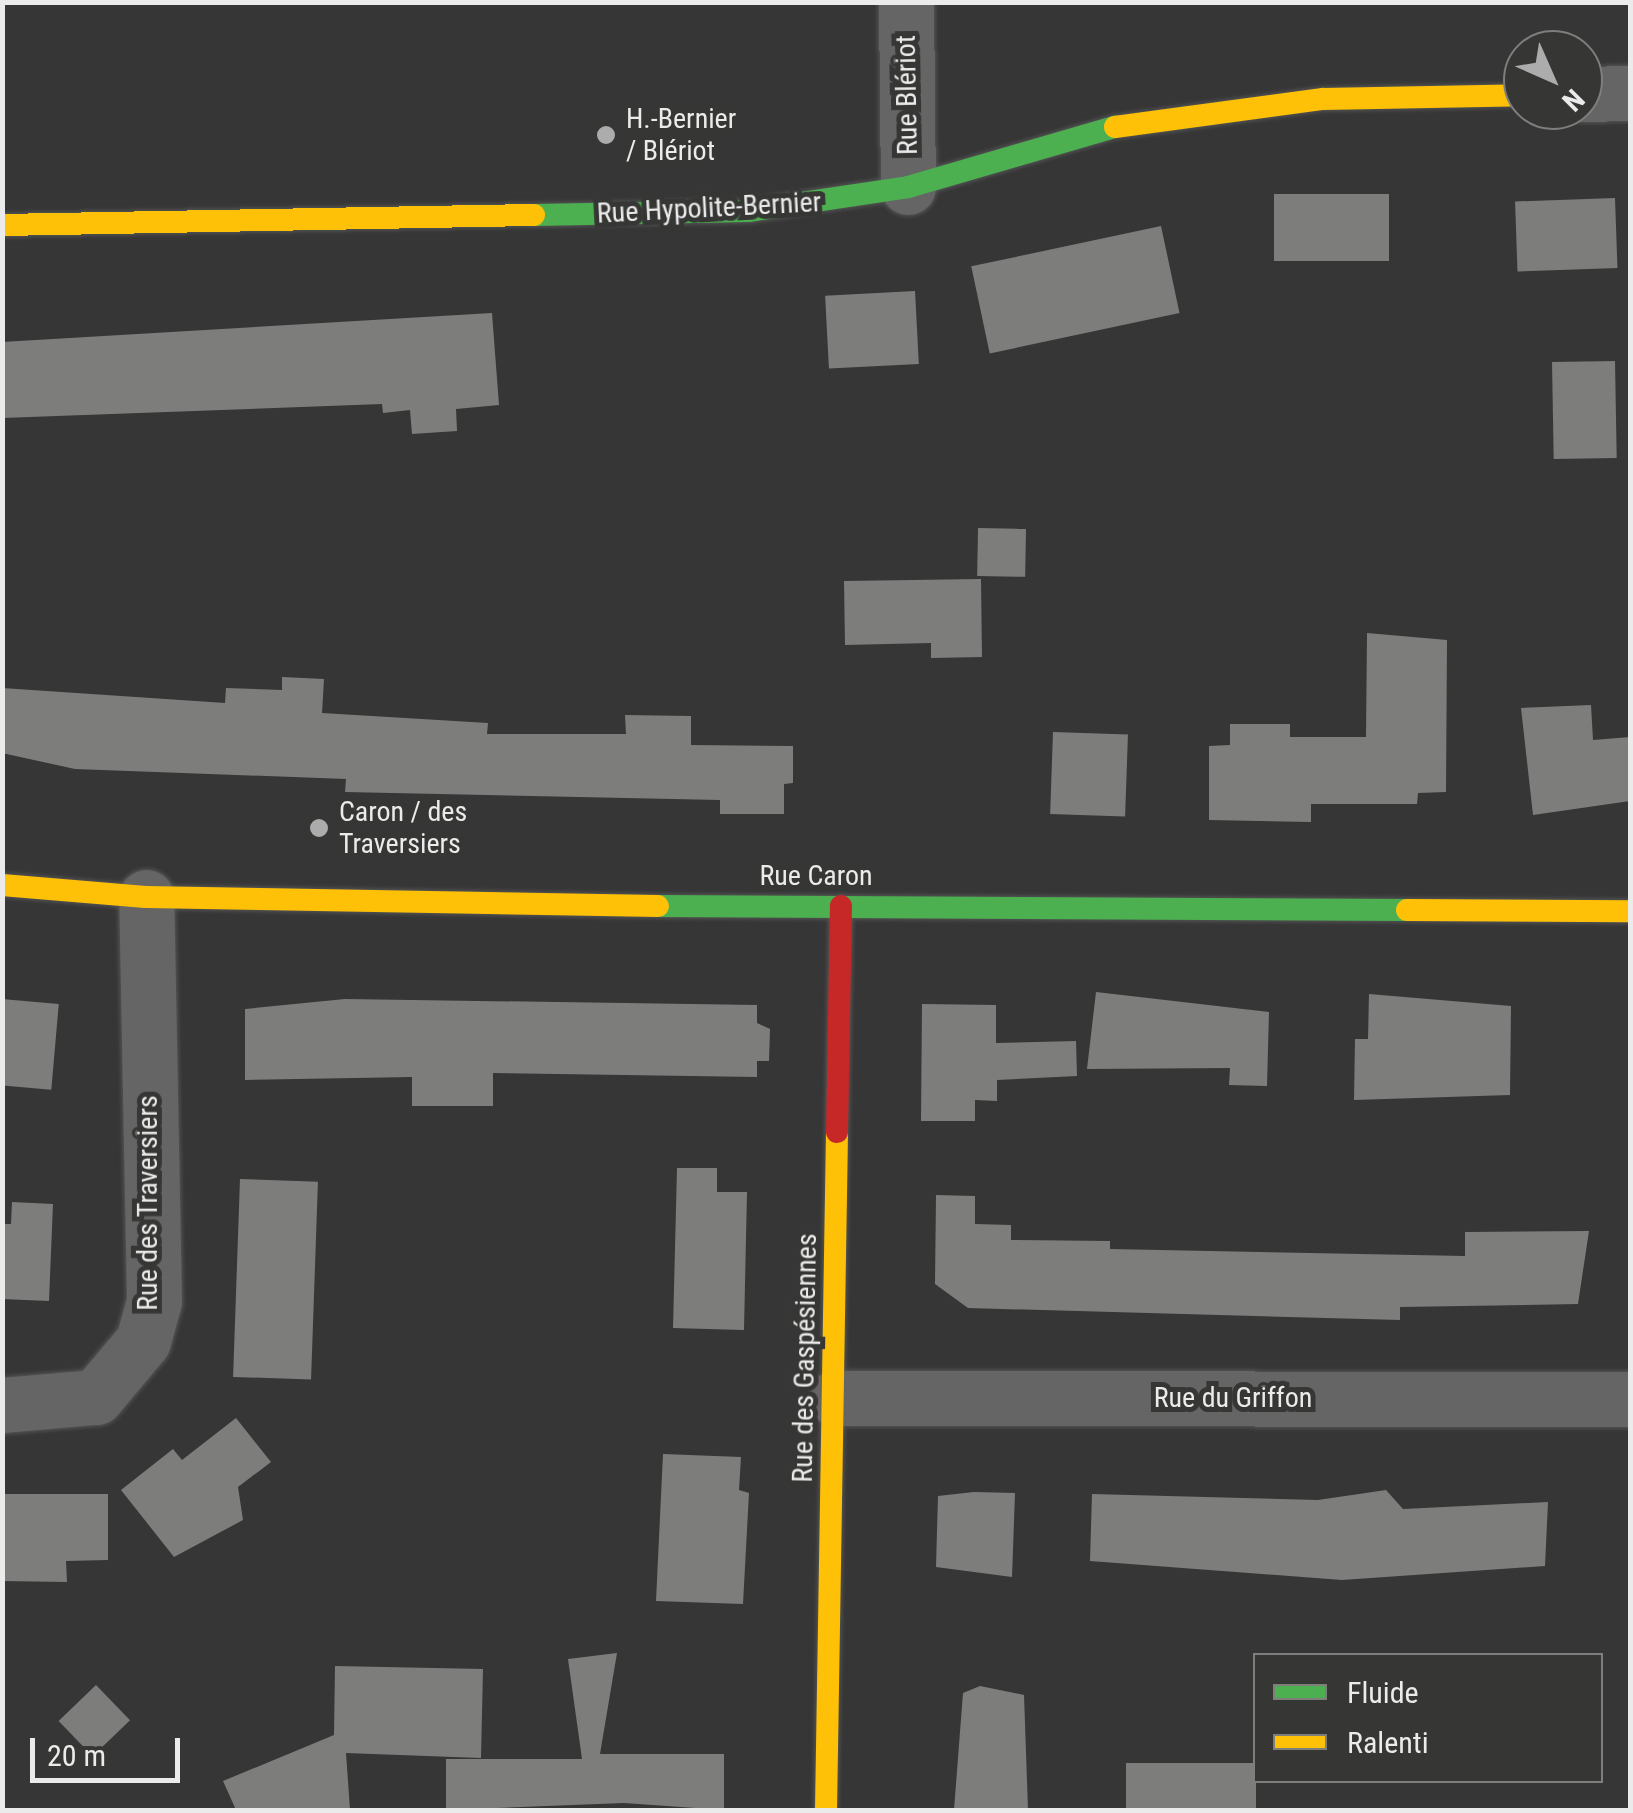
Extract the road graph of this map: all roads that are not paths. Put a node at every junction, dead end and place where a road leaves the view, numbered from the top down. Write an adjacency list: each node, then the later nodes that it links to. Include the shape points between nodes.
1 (906, 2): 5 (street, Rue Blériot)
2 (1603, 94): 3 (street)
3 (1630, 94)
4 (1503, 96): 5 (street, Rue Hypolite-Bernier, via 1322,99 1158,118 1000,152)
5 (908, 188): 6 (street, Rue Hypolite-Bernier, via 748,211)
6 (2, 225)
7 (2, 885): 8 (street, Rue Caron)
8 (146, 897): 9 (street, Rue Caron); 13 (street, Rue des Traversiers, via 154,1301 143,1341 96,1396)
9 (842, 906): 10 (street, Rue Caron); 11 (street, Rue des Gaspésiennes)
10 (1630, 911)
11 (836, 1398): 12 (street, Rue du Griffon); 14 (street, Rue des Gaspésiennes)
12 (1630, 1399)
13 (2, 1405)
14 (826, 1810)

